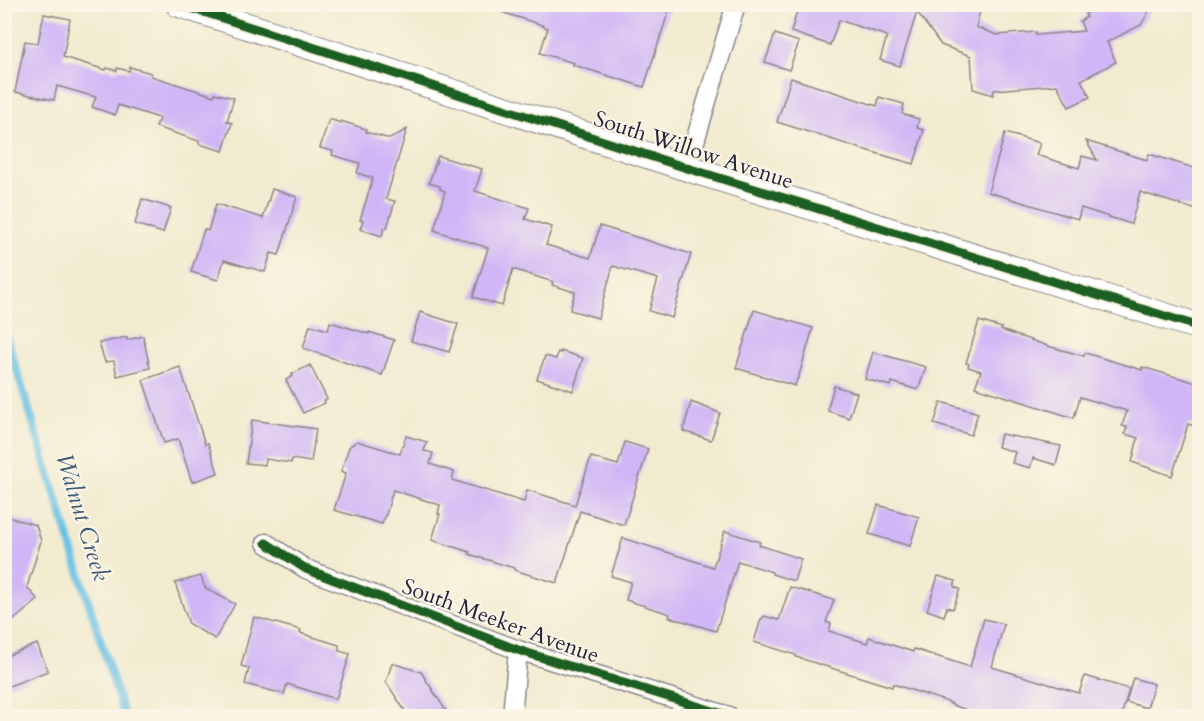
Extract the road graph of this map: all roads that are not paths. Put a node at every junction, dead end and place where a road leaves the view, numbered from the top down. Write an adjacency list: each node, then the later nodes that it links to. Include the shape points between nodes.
1 (179, 4): 3 (street, South Willow Avenue)
2 (736, 4): 3 (street)
3 (687, 168): 4 (street, South Willow Avenue)
4 (1200, 327)
5 (266, 543): 6 (street, South Meeker Avenue, via 306,569)
6 (518, 650): 7 (street); 8 (street, South Meeker Avenue)
7 (512, 717)
8 (729, 717)

